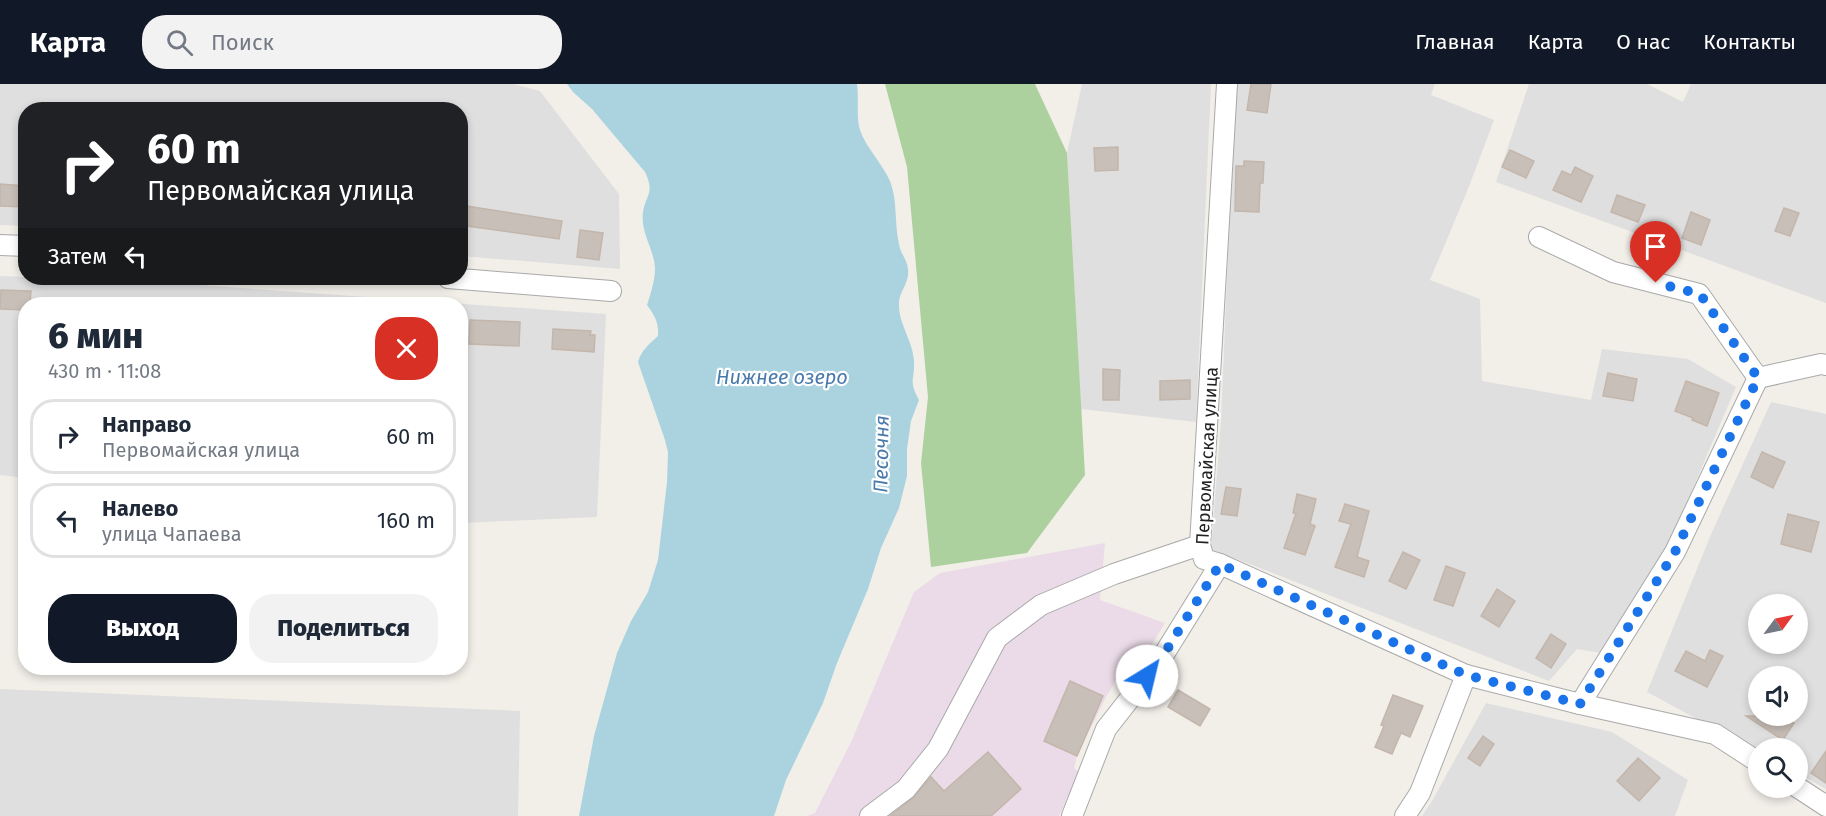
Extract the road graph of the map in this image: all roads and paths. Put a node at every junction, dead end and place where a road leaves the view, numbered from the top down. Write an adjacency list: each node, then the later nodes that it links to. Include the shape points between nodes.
1 (1227, 84): 9 (street, Первомайская улица)
2 (1539, 237): 8 (street, via 1613,272 1700,294)
3 (0, 244): 4 (street)
4 (18, 245)
5 (468, 280): 6 (street)
6 (611, 291)
7 (1826, 365): 8 (street)
8 (1758, 378): 12 (street, via 1675,552)
9 (1200, 545): 10 (street, Первомайская улица, via 1204,560); 16 (street, via 1114,574 1041,605 997,638 938,749 906,789)
10 (1220, 564): 11 (street, Первомайская улица); 17 (street, via 1161,659 1106,729)
11 (1466, 675): 12 (street, Первомайская улица); 18 (street, via 1420,793)
12 (1580, 704): 13 (street, Первомайская улица, via 1715,734)
13 (1748, 755)
14 (1808, 794): 15 (street)
15 (1826, 806)
16 (870, 816)
17 (1072, 816)
18 (1405, 816)

